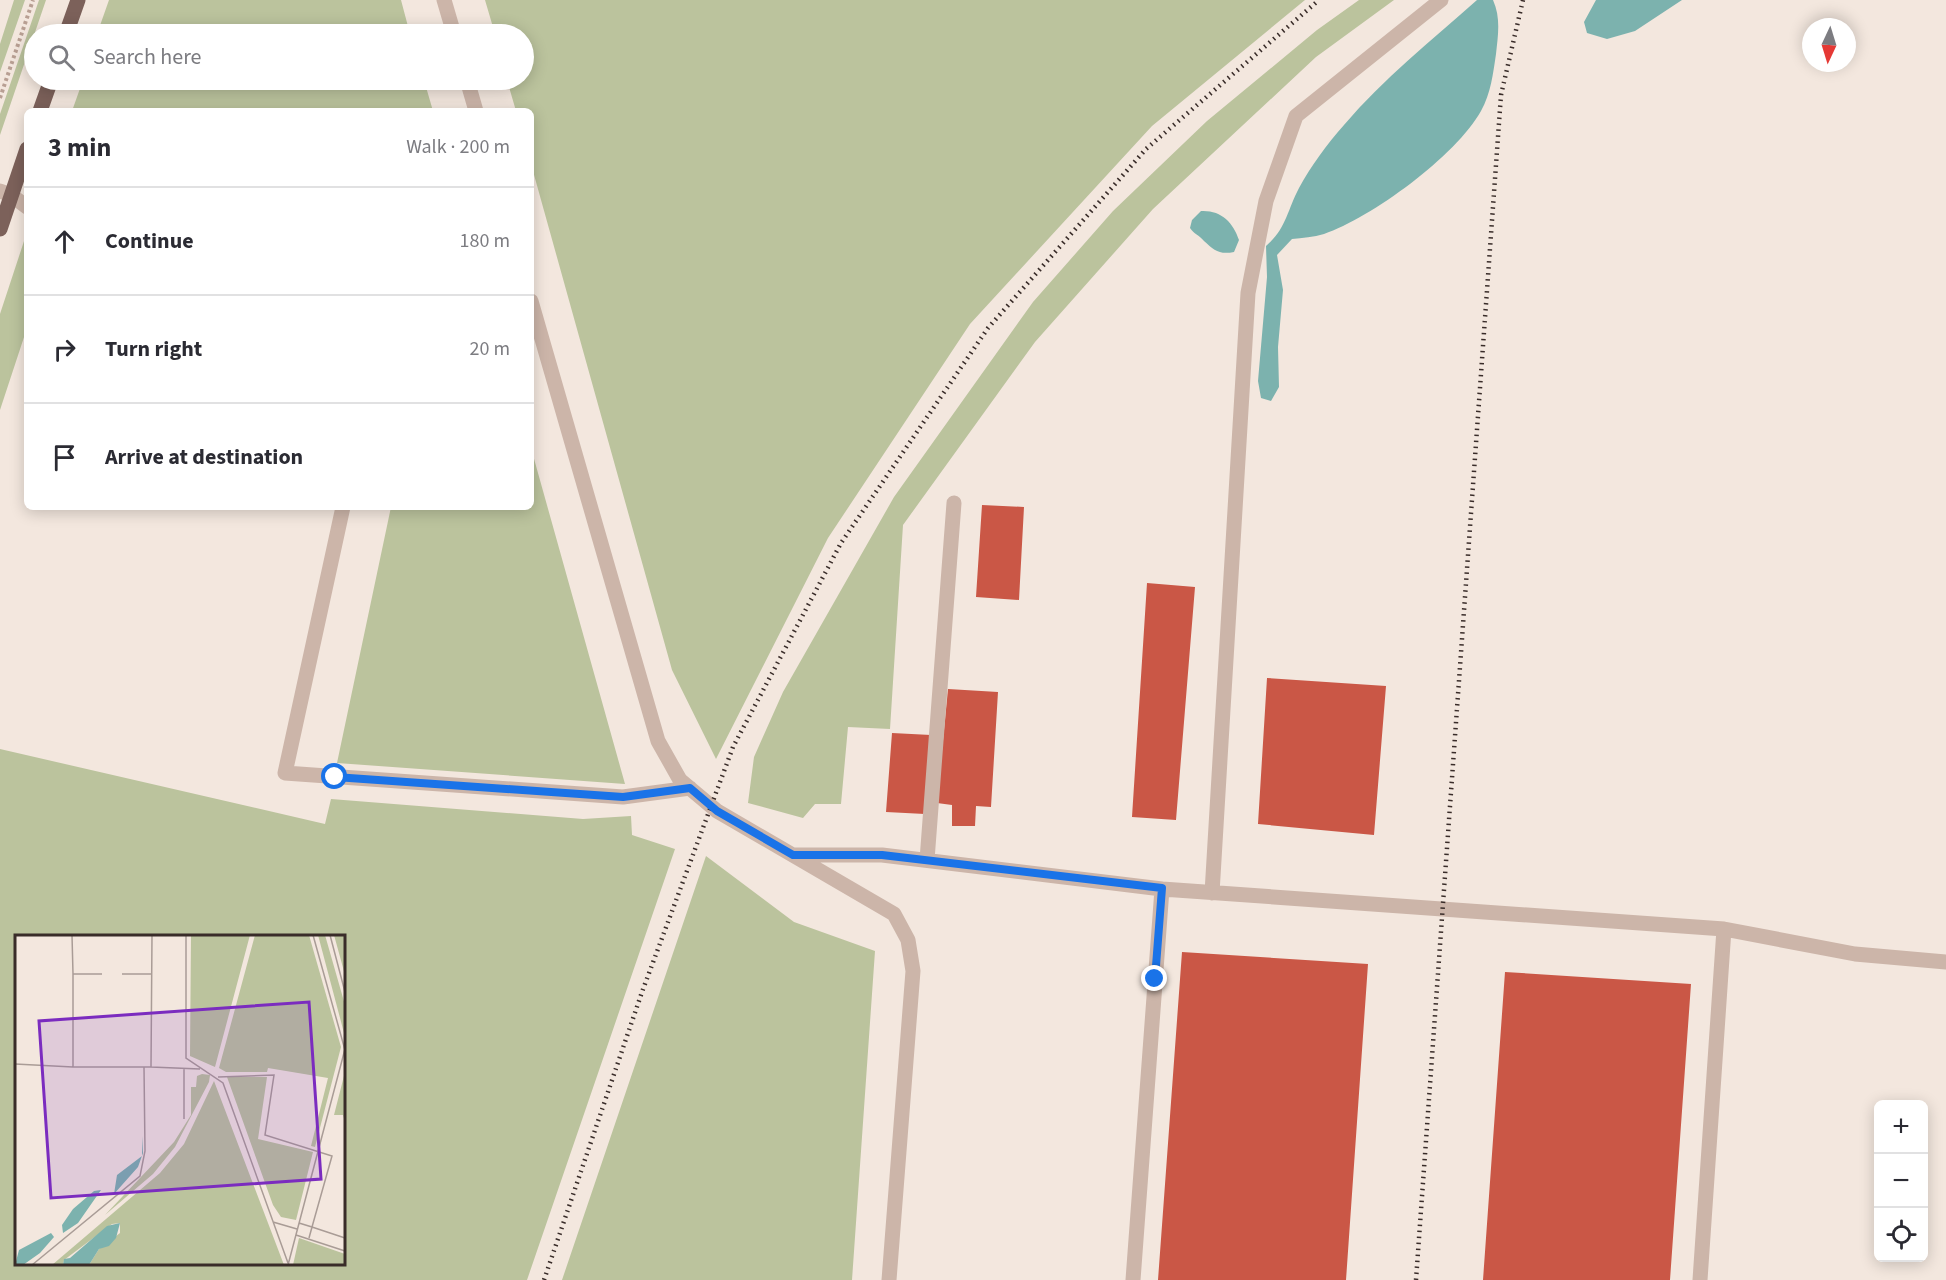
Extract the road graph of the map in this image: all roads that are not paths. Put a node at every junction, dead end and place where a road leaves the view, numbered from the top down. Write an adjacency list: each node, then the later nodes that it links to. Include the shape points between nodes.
1 (78, 0): 4 (main road)
2 (444, 0): 5 (street)
3 (1441, 0): 21 (street, via 1296,116 1266,201 1248,293)
4 (70, 24)
5 (451, 24)
6 (47, 90): 8 (main road)
7 (470, 90): 9 (street)
8 (41, 108)
9 (475, 108)
10 (24, 155): 11 (main road)
11 (6, 193): 12 (street); 13 (main road)
12 (24, 205)
13 (0, 229)
14 (534, 311): 17 (street, via 658,741 680,780)
15 (954, 503): 19 (street)
16 (342, 510): 17 (street, via 285,773 623,797)
17 (690, 788): 18 (street, via 717,811)
18 (793, 855): 19 (street, via 882,855); 24 (street, via 894,914 908,940 913,971)
19 (927, 860): 20 (street)
20 (1162, 888): 21 (street); 25 (street)
21 (1212, 893): 22 (street)
22 (1724, 929): 23 (street, via 1855,954); 26 (street)
23 (1946, 962)
24 (889, 1280)
25 (1133, 1280)
26 (1700, 1280)

